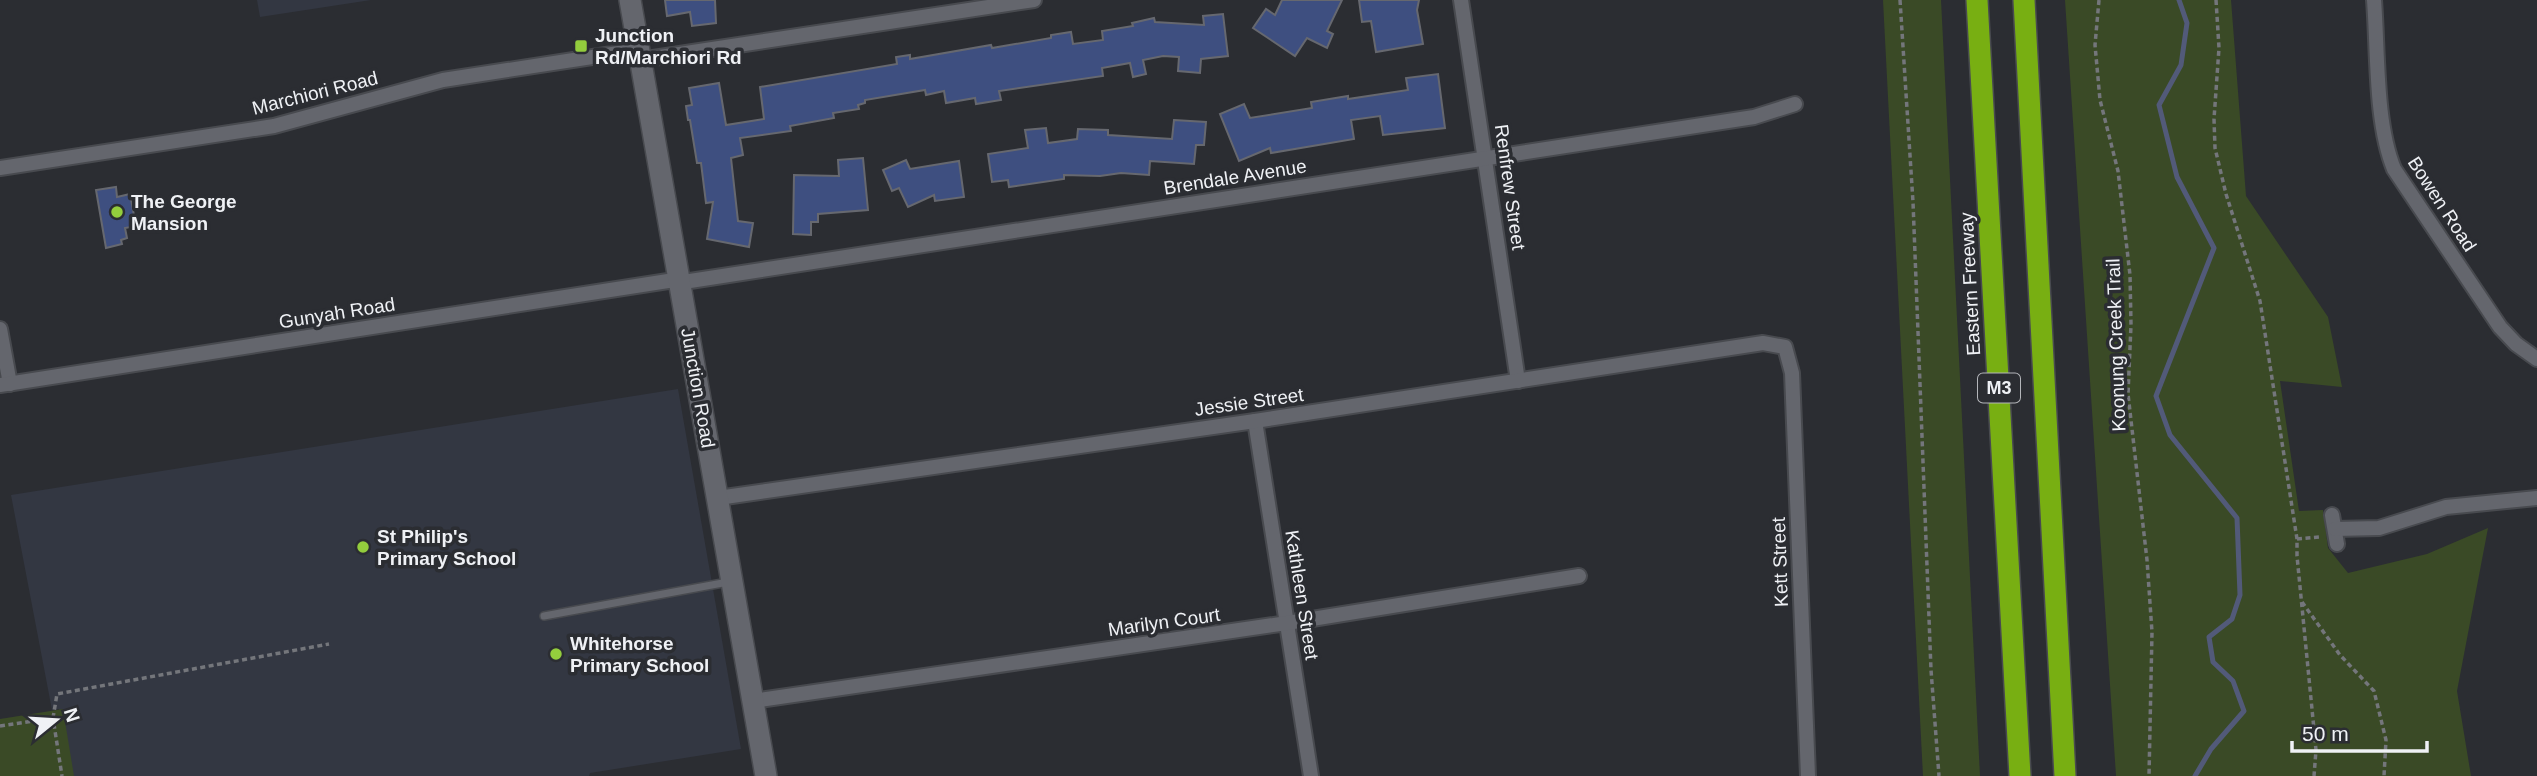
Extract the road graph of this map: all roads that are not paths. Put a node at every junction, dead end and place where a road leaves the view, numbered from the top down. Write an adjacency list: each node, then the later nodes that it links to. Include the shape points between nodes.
1 (629, 0): 7 (street, Junction Road)
2 (1034, 0): 7 (street, Marchiori Road)
3 (1461, 0): 9 (street, Renfrew Street)
4 (1977, 0): 29 (highway, Eastern Freeway / M3)
5 (2024, 0): 30 (highway, M3)
6 (2374, 0): 14 (street, Bowen Road, via 2383,128 2394,169 2500,327)
7 (639, 55): 10 (street, Marchiori Road, via 443,80 274,126); 11 (street, Junction Road)
8 (1795, 104): 9 (street, Brendale Avenue, via 1754,117)
9 (1486, 159): 11 (street, Brendale Avenue); 15 (street, Renfrew Street)
10 (0, 168)
11 (679, 281): 16 (street, Gunyah Road); 18 (street, Junction Road)
12 (0, 329): 16 (street)
13 (1785, 347): 15 (street, Jessie Street, via 1763,342); 28 (street, Kett Street, via 1792,373)
14 (2537, 359)
15 (1518, 381): 17 (street, Jessie Street)
16 (5, 384)
17 (1255, 421): 18 (street, Jessie Street); 24 (street, Kathleen Street)
18 (718, 498): 22 (street, Junction Road)
19 (2537, 498): 20 (street, via 2446,507 2379,528)
20 (2335, 531)
21 (1579, 576): 24 (street, Marilyn Court)
22 (733, 581): 23 (lane); 25 (street, Junction Road)
23 (544, 616)
24 (1287, 623): 25 (street, Marilyn Court); 27 (street, Kathleen Street)
25 (753, 701): 26 (street, Junction Road)
26 (766, 776)
27 (1311, 776)
28 (1808, 776)
29 (2020, 776)
30 (2065, 776)

